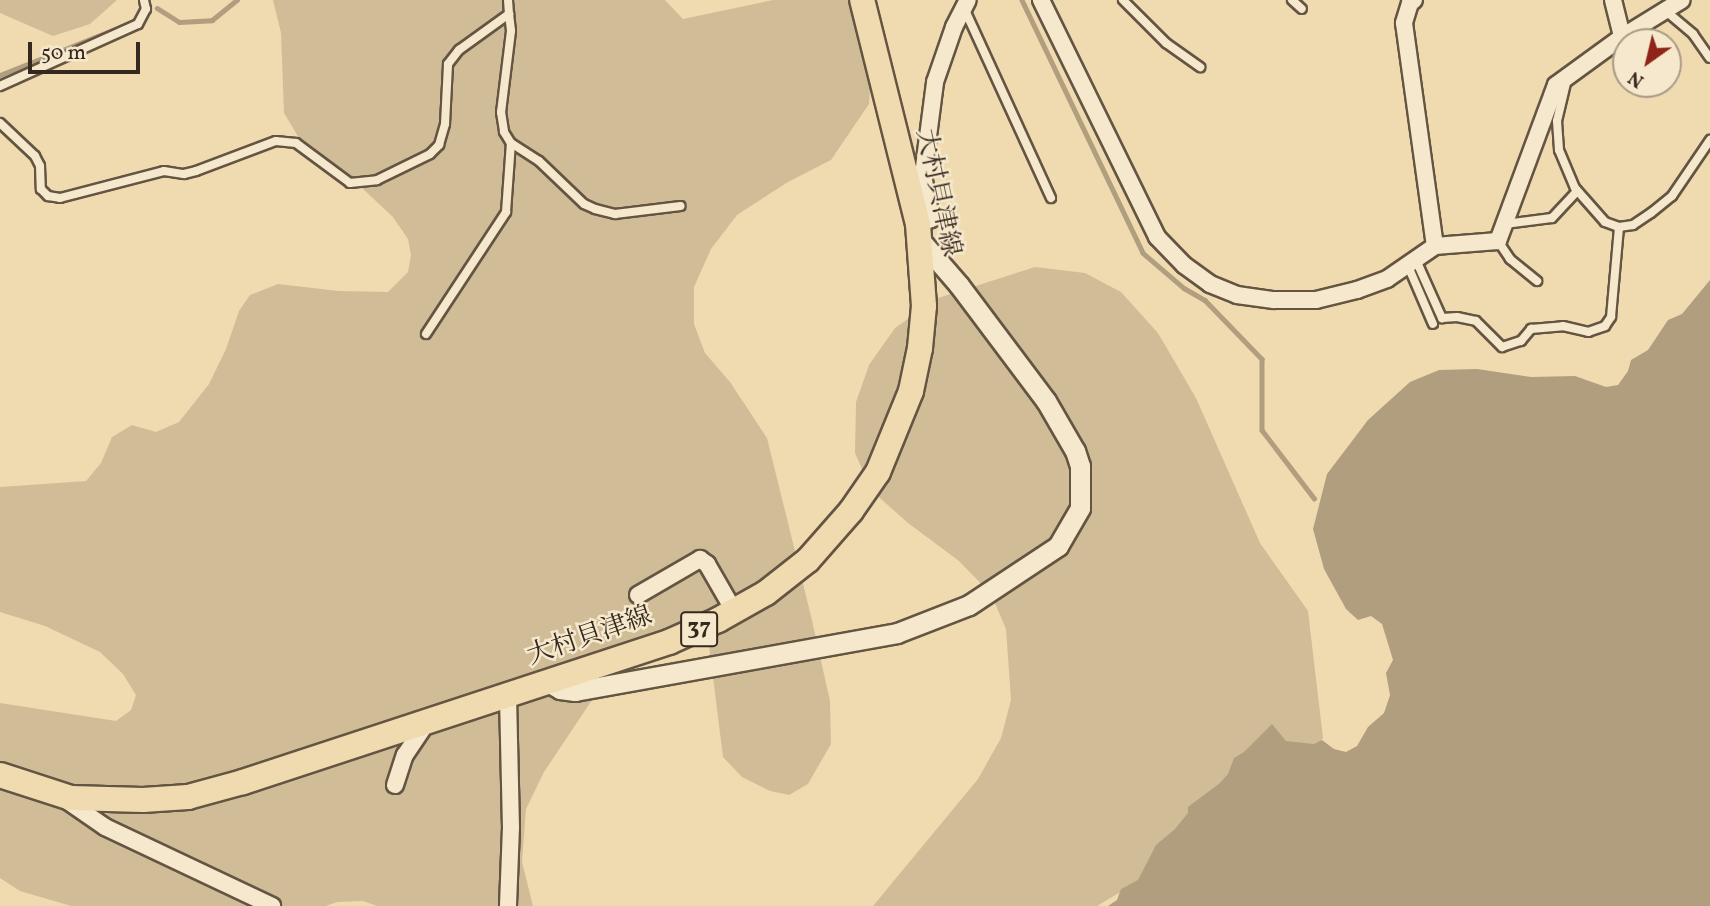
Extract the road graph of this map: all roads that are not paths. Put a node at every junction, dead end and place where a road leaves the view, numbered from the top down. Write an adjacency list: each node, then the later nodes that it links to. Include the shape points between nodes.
1 (144, 0): 20 (lane, via 146,9 138,24)
2 (508, 0): 13 (lane)
3 (862, 0): 29 (main road, 大村貝津線 / 37)
4 (1041, 0): 32 (street, via 1157,237 1201,278 1237,295 1316,300 1357,290)
5 (1123, 0): 18 (lane, via 1166,43)
6 (1292, 0): 11 (lane)
7 (1414, 0): 31 (street, via 1404,23)
8 (1613, 0): 14 (street)
9 (1682, 0): 12 (street)
10 (966, 4): 25 (lane); 29 (street, via 935,82 923,175 931,219)
11 (1302, 9)
12 (1667, 12): 15 (street); 17 (lane, via 1693,34)
13 (509, 15): 21 (lane, via 458,50 448,65 446,124 439,145 377,180 350,183 296,143 276,141 196,171 164,170 60,198 41,189 35,156); 23 (lane, via 511,32 500,112)
14 (1620, 28)
15 (1638, 28)
16 (1612, 44): 19 (street)
17 (1710, 58)
18 (1200, 67)
19 (1567, 77): 24 (lane, via 1557,121 1559,150); 27 (street, via 1556,85)
20 (0, 86)
21 (0, 123)
22 (1710, 140): 28 (lane, via 1672,196 1633,225)
23 (511, 143): 26 (lane, via 595,209 615,214); 35 (lane, via 506,212)
24 (1577, 191): 27 (lane, via 1552,218); 28 (lane, via 1605,222)
25 (1051, 198)
26 (681, 206)
27 (1504, 225): 30 (street)
28 (1619, 227): 32 (lane, via 1611,317 1605,326 1588,332 1563,326 1531,329 1521,341 1502,347 1476,321 1442,318)
29 (919, 232): 37 (main road, 大村貝津線 / 37, via 924,306 920,348 911,391 878,472 808,560); 38 (street, via 1046,401 1074,451 1080,466 1080,508 1058,546 969,605 897,633 575,691)
30 (1498, 241): 31 (street); 33 (lane, via 1510,259)
31 (1435, 246): 32 (street)
32 (1412, 263): 34 (lane)
33 (1537, 281)
34 (1433, 324)
35 (426, 334)
36 (638, 595): 37 (street, via 700,559)
37 (734, 611): 38 (main road, 大村貝津線 / 37, via 669,642)
38 (548, 682): 39 (main road, 大村貝津線 / 37)
39 (508, 696): 40 (main road, 大村貝津線 / 37); 45 (street)
40 (429, 719): 42 (street, via 405,755); 43 (main road, 大村貝津線 / 37, via 314,760 188,797 71,799)
41 (0, 775): 43 (main road, 大村貝津線 / 37)
42 (395, 785)
43 (58, 794): 44 (street, via 105,827)
44 (272, 906)
45 (508, 906)

